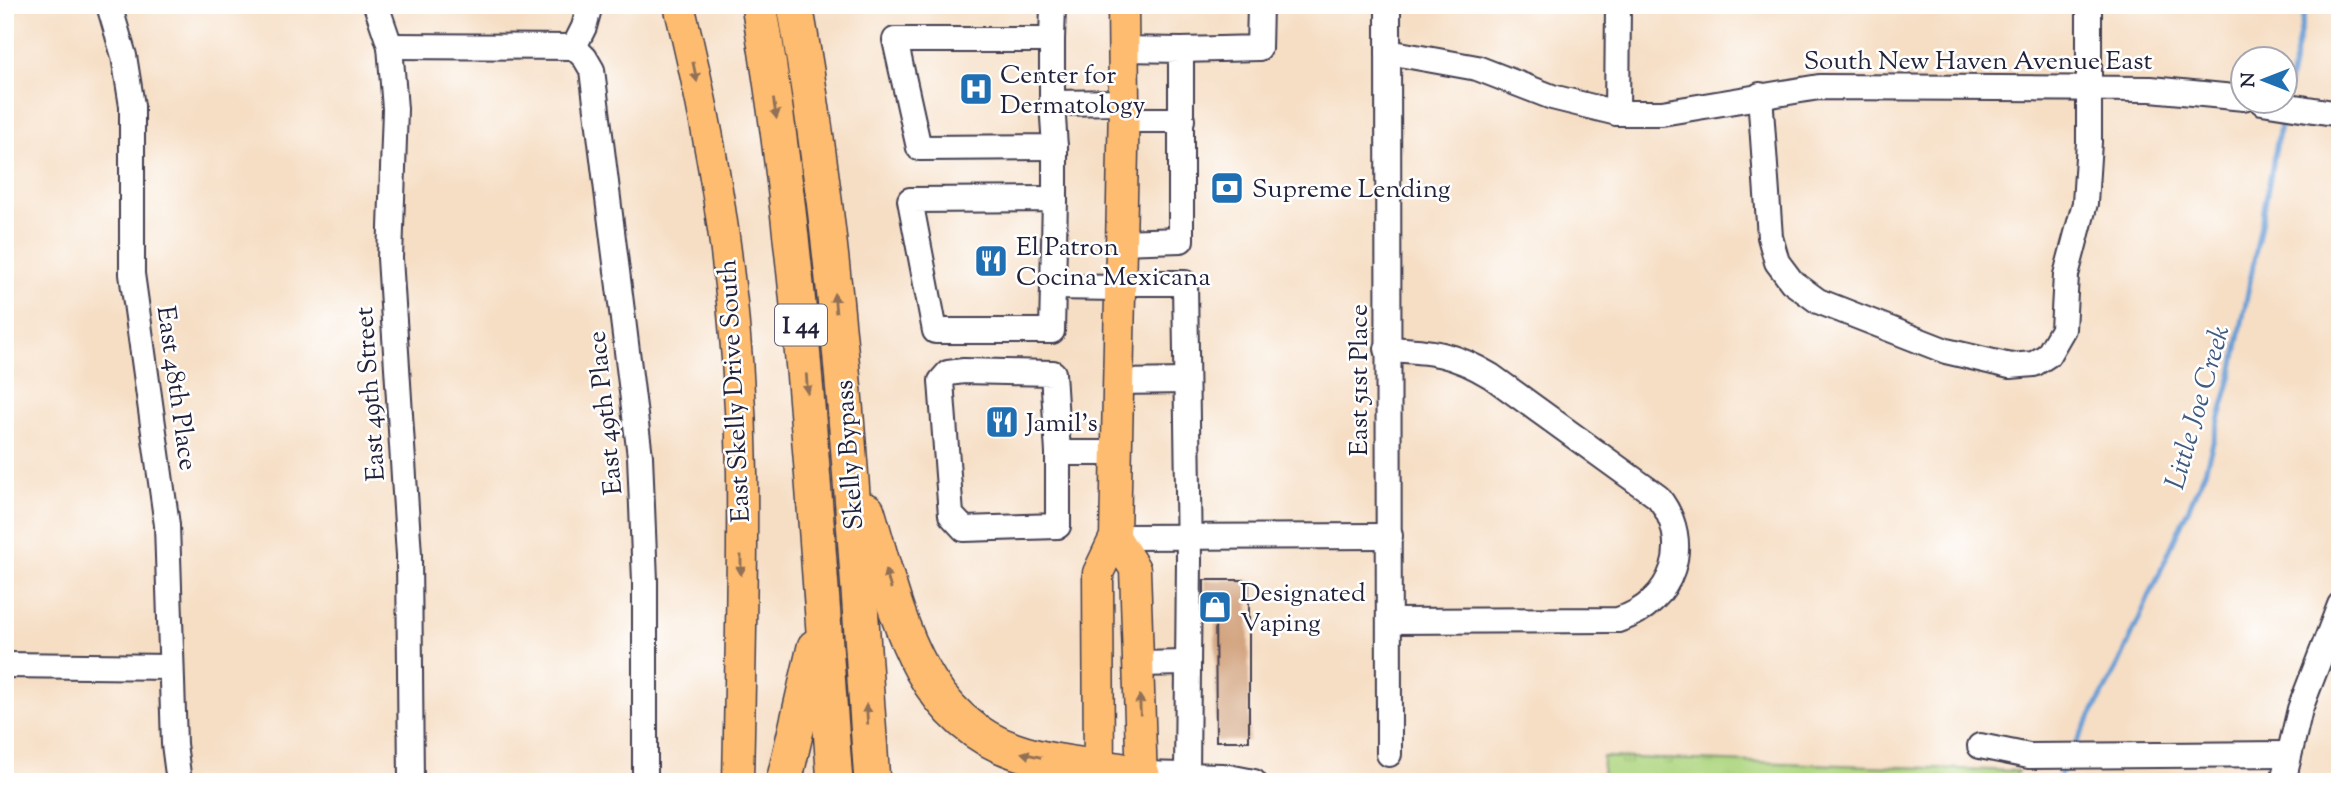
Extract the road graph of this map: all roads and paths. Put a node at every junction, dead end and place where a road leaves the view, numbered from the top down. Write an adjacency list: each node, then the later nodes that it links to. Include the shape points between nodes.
1 (109, 5): 50 (street, East 48th Place, via 132,106 132,274 167,525)
2 (376, 5): 14 (street, East 49th Street)
3 (590, 5): 15 (street)
4 (680, 5): 60 (main road, East Skelly Drive South, one-way to 60, via 715,176 738,392 742,499)
5 (759, 5): 45 (highway, Skelly Bypass / I 44, one-way to 45, via 792,234)
6 (795, 5): 38 (highway, Skelly Bypass / I 44, one-way to 6, via 821,171)
7 (1053, 5): 13 (street)
8 (1124, 5): 16 (main road)
9 (1259, 5): 17 (street, via 1259,48)
10 (1388, 5): 18 (street, East 51st Place)
11 (1618, 5): 26 (street)
12 (2089, 5): 19 (street)
13 (1052, 40): 22 (street); 28 (street, via 895,40 919,148)
14 (390, 46): 15 (street); 58 (street, East 49th Street, via 395,109 390,258 407,499)
15 (574, 47): 59 (street, East 49th Place, via 592,70 640,456)
16 (1124, 49): 17 (street); 24 (main road)
17 (1181, 50): 27 (street)
18 (1388, 52): 26 (street, South New Haven Avenue East, via 1477,68 1552,97); 34 (street, East 51st Place)
19 (2089, 90): 20 (street, South New Haven Avenue East, via 1819,87); 20 (street, via 2085,203 2066,275 2063,329 2041,360 2024,367 1946,351 1818,301 1792,282 1777,262 1770,237); 21 (street, South New Haven Avenue East, via 2196,91)
20 (1760, 95): 26 (street, South New Haven Avenue East, via 1662,113)
21 (2230, 96)
22 (1052, 103): 24 (street); 28 (street)
23 (2300, 107): 25 (street, South New Haven Avenue East)
24 (1124, 111): 27 (street); 30 (main road)
25 (2329, 112)
26 (1617, 113)
27 (1182, 120): 30 (street, via 1181,240)
28 (1055, 147): 29 (street)
29 (1055, 199): 32 (street); 33 (street, via 910,201 935,331)
30 (1119, 242): 31 (main road)
31 (1118, 286): 32 (street); 36 (main road); 37 (street, via 1185,283)
32 (1053, 287): 33 (street)
33 (1052, 331): 35 (street)
34 (1387, 349): 41 (street, East 51st Place); 46 (street, via 1446,354 1491,376 1658,497 1674,522 1678,542 1676,561 1662,591 1644,609 1618,620)
35 (1053, 373): 39 (street); 39 (street, via 964,371 948,373 941,380 951,515 964,529 1058,526)
36 (1117, 382): 37 (street); 40 (main road)
37 (1186, 382): 43 (street)
38 (849, 452): 55 (highway, one-way to 38, via 1016,751 967,724 941,699 908,644); 63 (highway, Skelly Bypass / I 44, one-way to 38)
39 (1058, 453): 40 (street)
40 (1116, 453): 42 (main road)
41 (1390, 536): 43 (street); 46 (street, East 51st Place)
42 (1115, 537): 43 (street); 48 (main road, via 1135,569); 55 (main road, via 1098,573)
43 (1188, 537): 47 (street)
44 (2340, 605): 53 (street, via 2307,688)
45 (823, 609): 61 (highway); 62 (highway, Skelly Bypass / I 44)
46 (1390, 621): 52 (street, East 51st Place)
47 (1186, 663): 48 (street); 54 (street)
48 (1138, 664): 56 (main road, one-way to 48)
49 (5, 665): 50 (street)
50 (171, 667): 57 (street, East 48th Place)
51 (1979, 746): 53 (street, via 2029,756)
52 (1389, 754)
53 (2289, 754): 65 (street)
54 (1187, 775): 56 (street); 64 (street)
55 (1096, 777): 56 (highway)
56 (1142, 778)
57 (179, 782)
58 (411, 782)
59 (645, 782)
60 (738, 782)
61 (784, 782)
62 (835, 782)
63 (872, 782)
64 (1254, 782)
65 (2283, 782)

